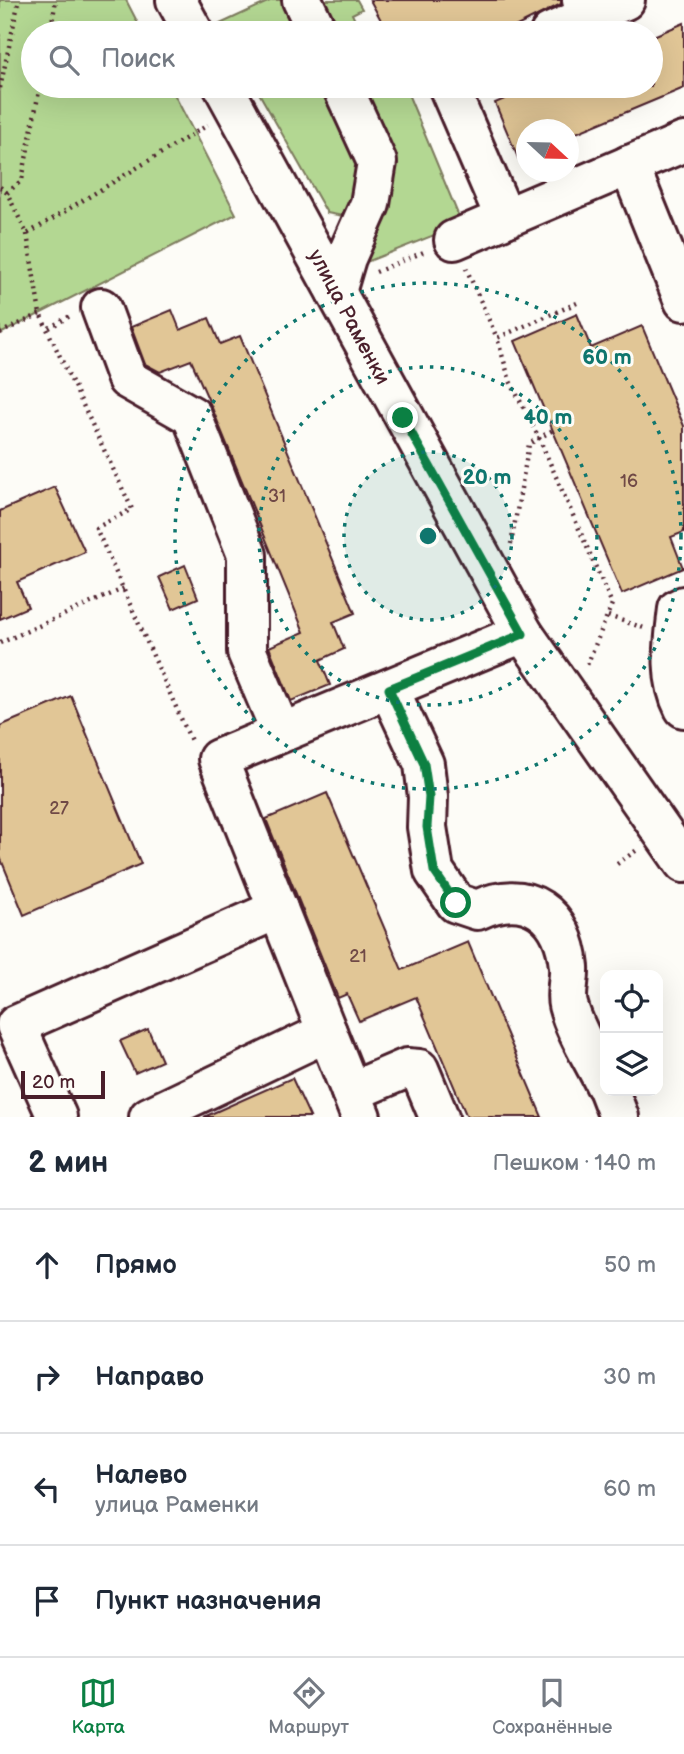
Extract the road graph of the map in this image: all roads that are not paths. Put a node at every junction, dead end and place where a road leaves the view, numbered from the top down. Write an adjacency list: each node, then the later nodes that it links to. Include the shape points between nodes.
1 (176, 0): 4 (street)
2 (302, 0): 5 (street)
3 (600, 5): 6 (street)
4 (187, 21)
5 (312, 21)
6 (571, 21)
7 (230, 98): 14 (street, улица Раменки)
8 (348, 98): 14 (street, via 377,162 370,204)
9 (453, 98): 12 (street)
10 (684, 142): 11 (street)
11 (629, 165): 12 (street); 15 (street)
12 (505, 218): 13 (street)
13 (454, 240)
14 (336, 292): 18 (street, улица Раменки)
15 (684, 301)
16 (85, 312): 21 (street, via 127,379 192,416 247,555 247,652)
17 (684, 606): 20 (street, via 678,609 672,658 676,693)
18 (523, 634): 19 (street); 22 (street, улица Раменки)
19 (389, 689): 21 (street); 25 (street, via 424,764 434,871 456,903 477,910 497,900 525,902 550,915 565,940 567,1004)
20 (684, 709)
21 (281, 732): 23 (street, via 218,759)
22 (683, 861)
23 (278, 909): 24 (street); 28 (street, via 16,1025)
24 (327, 1032): 27 (street); 29 (street)
25 (600, 1073)
26 (610, 1096): 31 (street)
27 (356, 1105): 30 (street, via 407,1068 419,1069)
28 (57, 1117)
29 (149, 1117)
30 (439, 1117)
31 (620, 1117)

